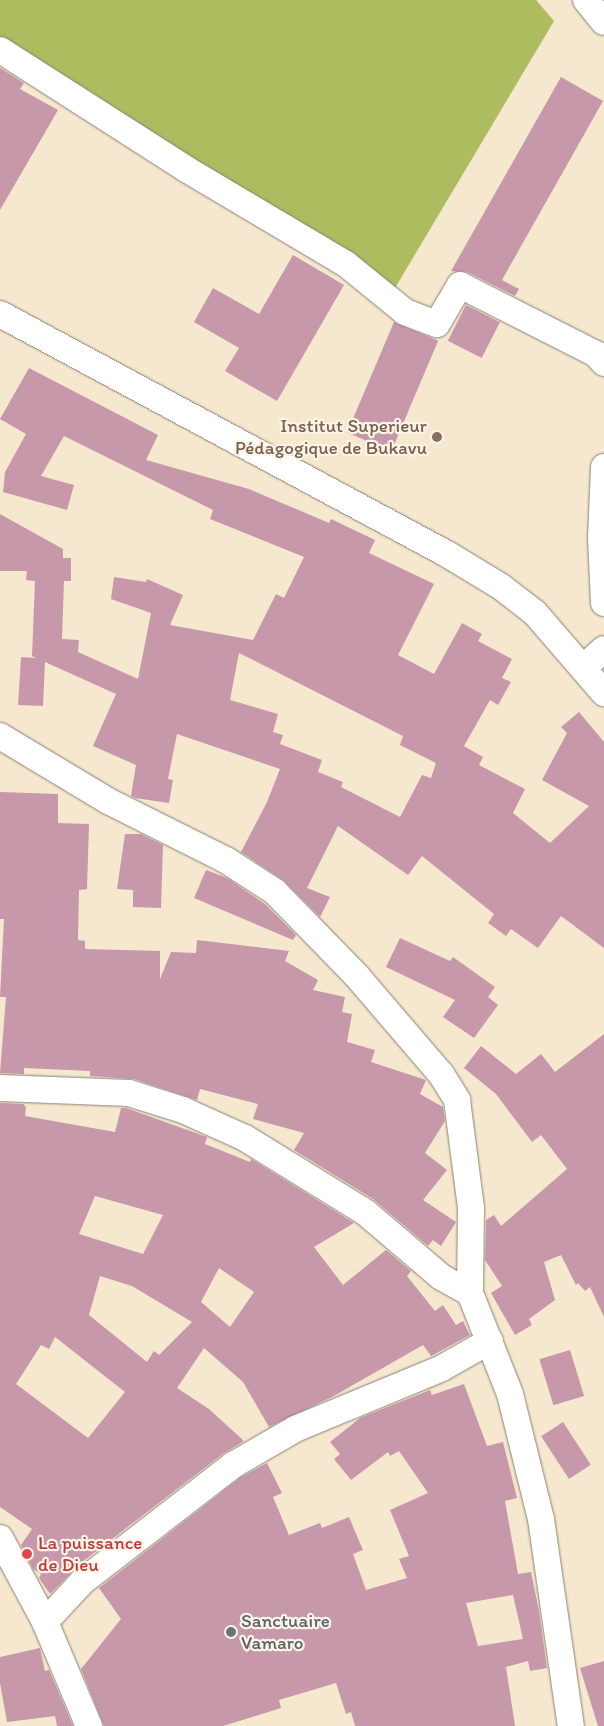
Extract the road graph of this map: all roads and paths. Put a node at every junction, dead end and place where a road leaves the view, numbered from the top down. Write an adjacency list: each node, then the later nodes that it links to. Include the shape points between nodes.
1 (586, 0): 2 (street)
2 (604, 22)
3 (0, 50): 5 (street, via 186,169 346,264 405,312 437,324 460,285 596,354)
4 (0, 314): 9 (street, via 500,586 535,613)
5 (604, 363)
6 (604, 466): 7 (street, via 601,538)
7 (604, 602)
8 (604, 649): 9 (street)
9 (583, 668): 10 (street)
10 (604, 693)
11 (0, 736): 12 (street)
12 (11, 752): 14 (street, via 226,860 275,892 356,976 441,1074 457,1100 463,1133 471,1208)
13 (0, 1088): 14 (street, via 129,1093 182,1110 245,1138 365,1212 441,1277)
14 (470, 1293): 15 (street)
15 (490, 1341): 17 (street, via 442,1368 296,1429 233,1465 83,1581); 19 (street, via 510,1394 541,1519)
16 (0, 1538): 17 (street)
17 (45, 1622): 18 (street)
18 (89, 1726)
19 (571, 1726)

